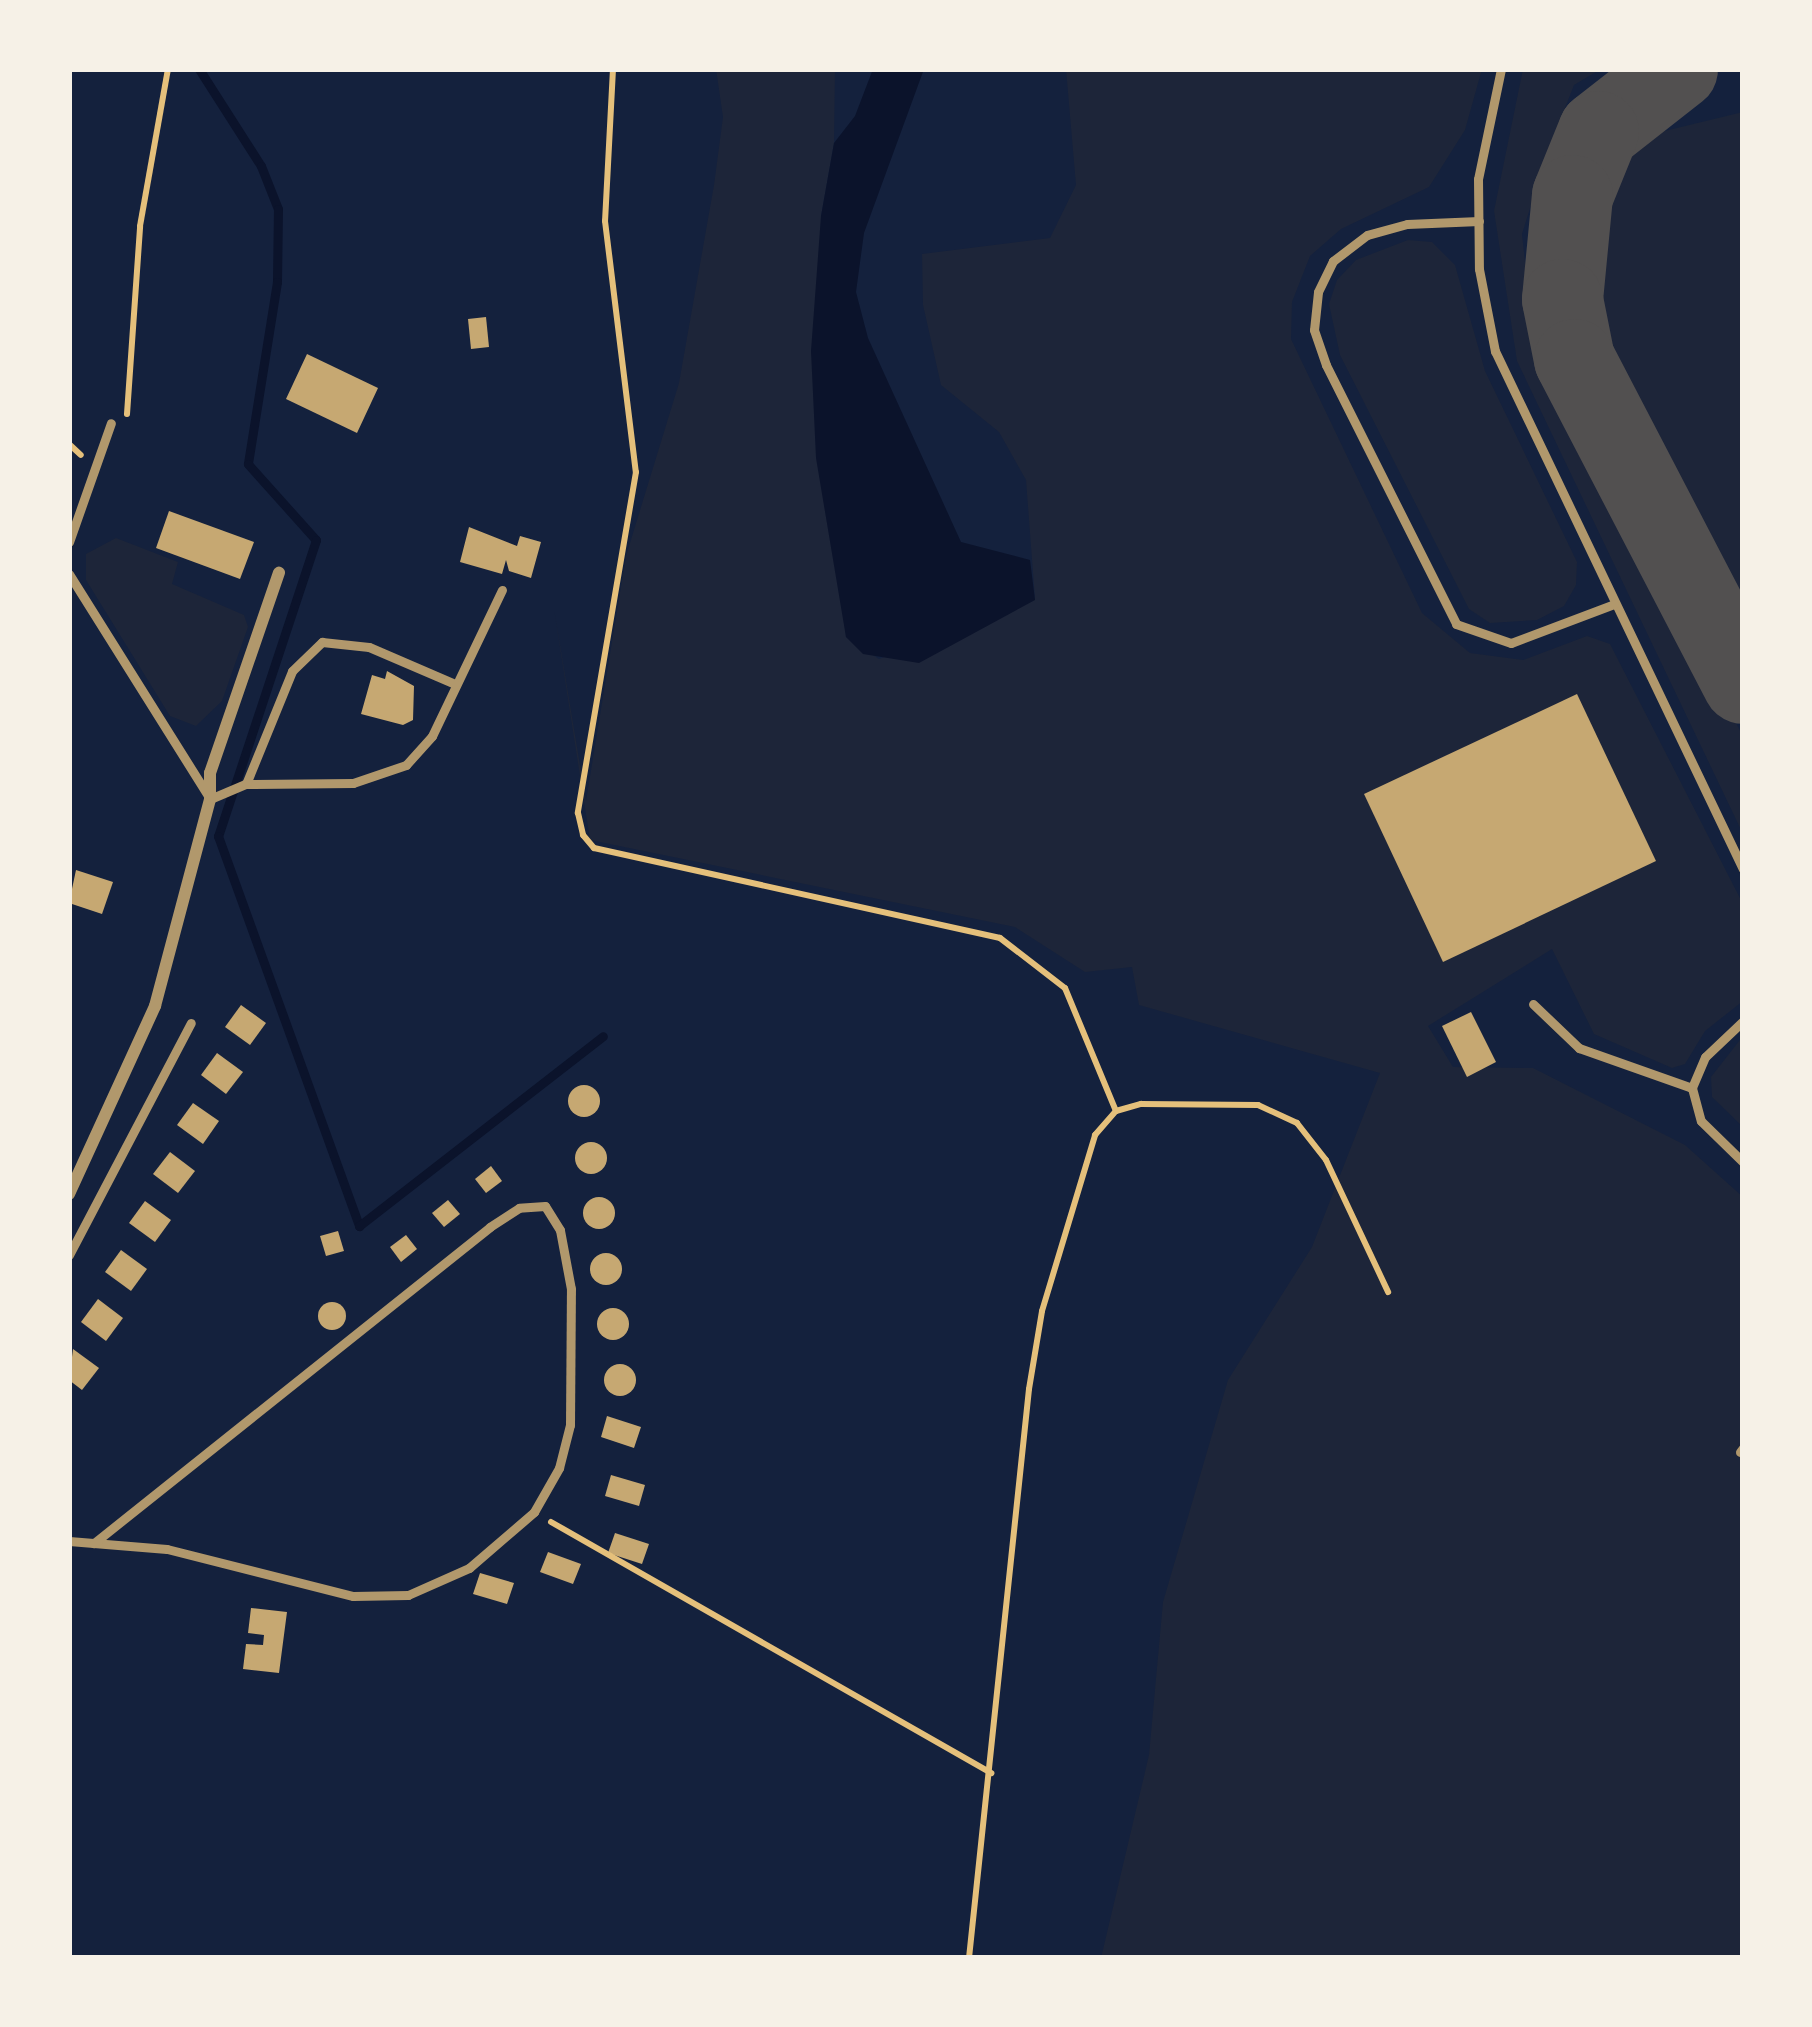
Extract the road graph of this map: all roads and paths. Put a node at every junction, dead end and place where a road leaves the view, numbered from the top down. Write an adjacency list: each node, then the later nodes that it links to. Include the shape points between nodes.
1 (168, 69): 5 (path, via 140,226 133,397 124,428)
2 (613, 69): 19 (path, via 605,220 636,472 578,813 583,835 594,848 1000,938 1065,988)
3 (1501, 69): 4 (lane, via 1478,179)
4 (1479, 221): 10 (lane, via 1495,351); 10 (lane, via 1407,224 1367,235 1333,261 1318,292 1314,330 1326,365 1456,623 1511,643)
5 (111, 423): 6 (lane)
6 (69, 542)
7 (279, 573): 13 (street, via 210,773)
8 (69, 574): 13 (lane)
9 (502, 590): 11 (lane)
10 (1614, 604): 14 (lane)
11 (455, 684): 12 (lane, via 432,736 388,775); 12 (lane, via 369,647 322,642 292,671)
12 (246, 784): 13 (lane)
13 (210, 800): 21 (street, via 141,1047)
14 (1743, 869)
15 (1533, 1004): 18 (lane, via 1580,1048)
16 (1743, 1021): 18 (lane, via 1706,1057)
17 (190, 1023): 22 (lane)
18 (1692, 1088): 20 (lane, via 1701,1121)
19 (1116, 1111): 23 (path, via 1258,1105 1297,1123 1326,1160); 27 (path, via 1095,1135 1042,1311)
20 (1743, 1162)
21 (69, 1194)
22 (69, 1255)
23 (1388, 1292)
24 (534, 1512): 26 (lane, via 469,1568 408,1595 353,1596 167,1549); 26 (lane, via 559,1468 576,1365 560,1230 545,1206 519,1208 490,1227); 27 (path)
25 (69, 1541): 26 (lane)
26 (94, 1543)
27 (991, 1773): 28 (path)
28 (969, 1958)

